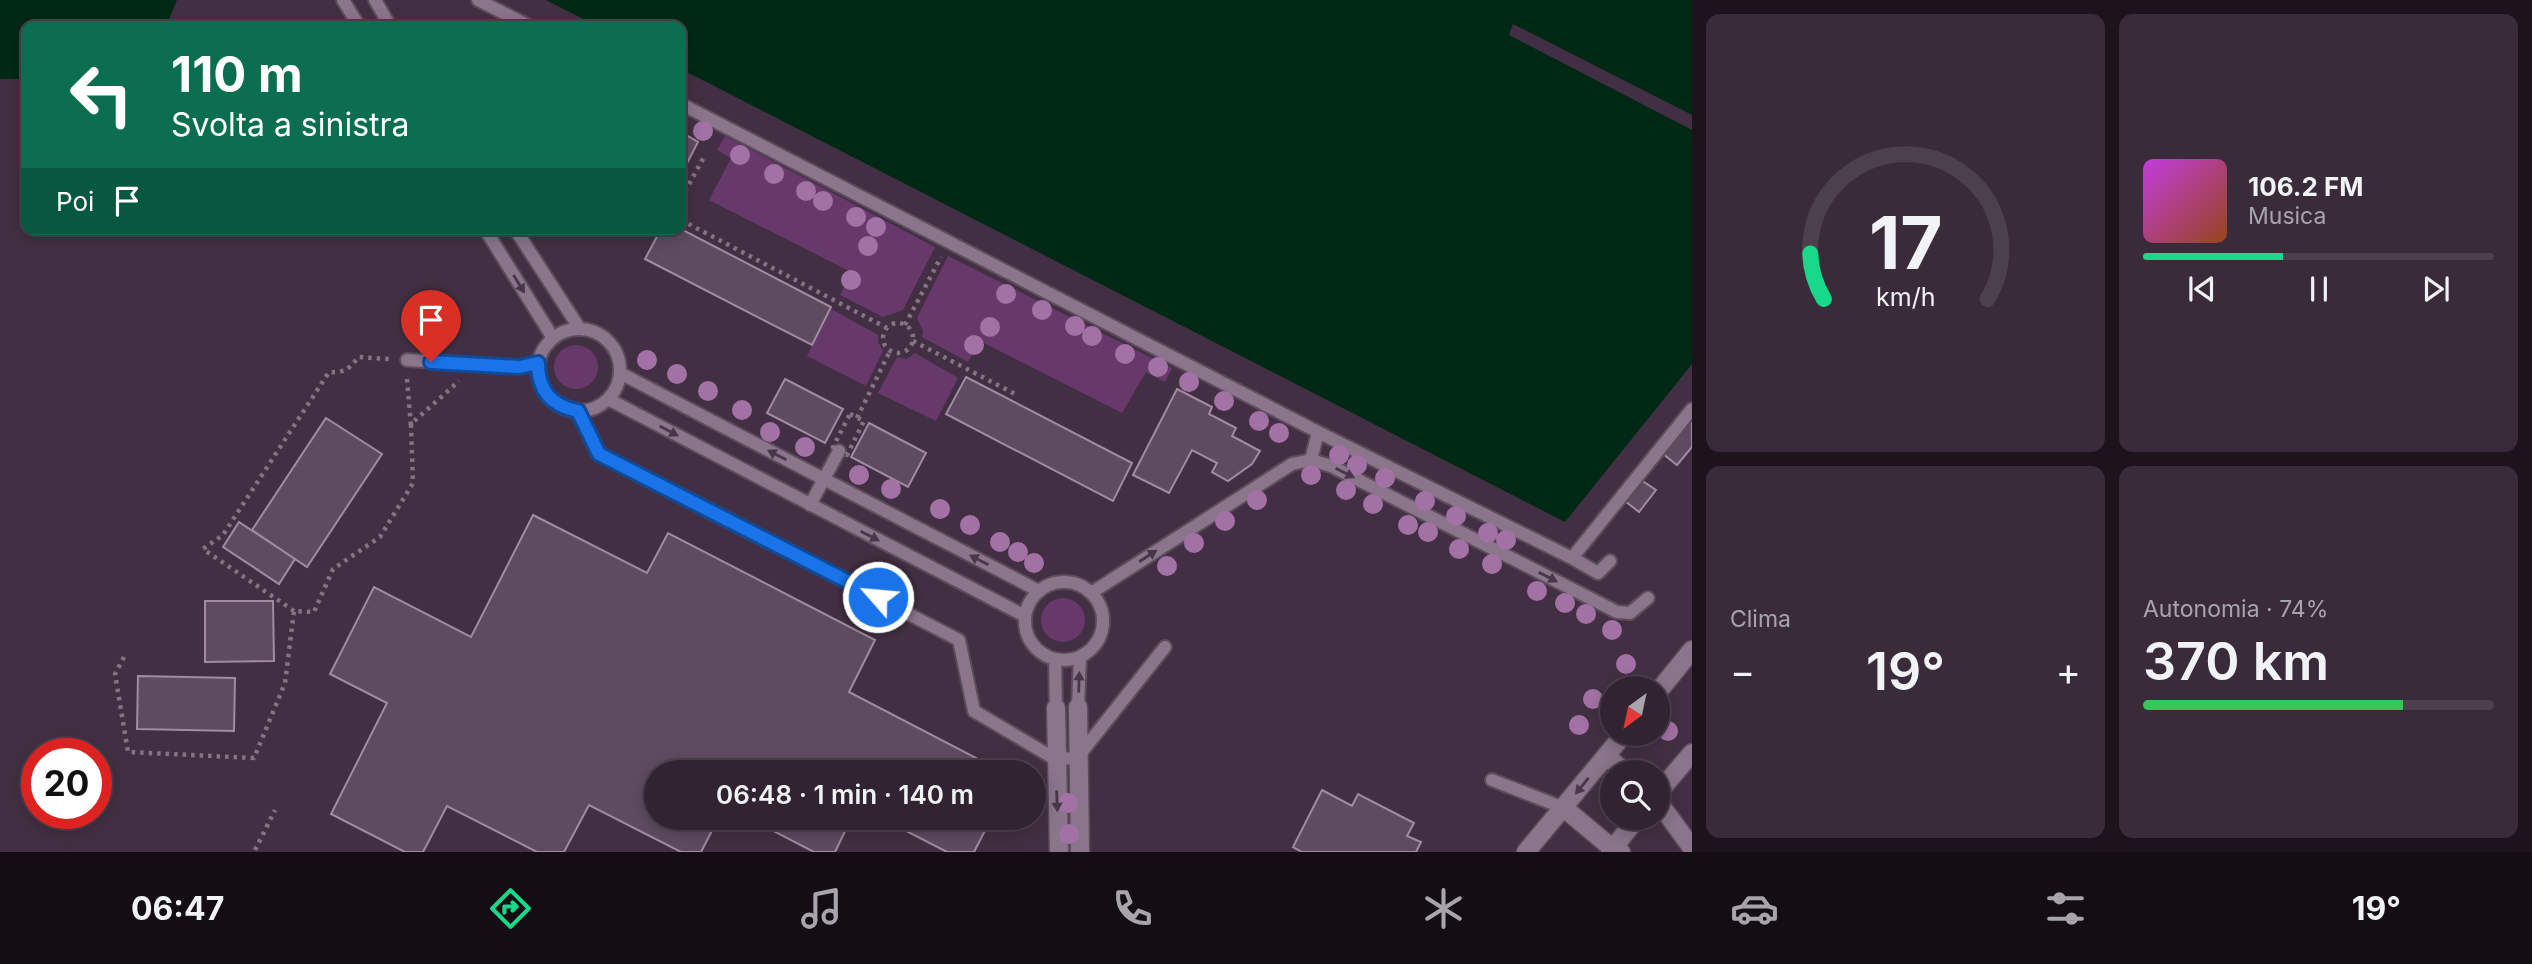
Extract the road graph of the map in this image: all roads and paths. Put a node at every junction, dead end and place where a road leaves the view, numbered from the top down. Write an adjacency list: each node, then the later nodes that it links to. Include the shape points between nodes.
1 (343, 0): 5 (lane)
2 (375, 0): 6 (lane)
3 (478, 0): 4 (lane)
4 (513, 18): 7 (lane); 8 (lane)
5 (356, 21)
6 (387, 21)
7 (508, 21)
8 (519, 21)
9 (686, 107): 15 (lane)
10 (705, 155): 11 (path)
11 (686, 190)
12 (686, 222): 17 (path)
13 (489, 235): 19 (lane, one-way to 19)
14 (519, 235): 18 (lane)
15 (949, 242): 16 (path); 32 (lane)
16 (905, 325): 17 (path, via 895,323); 20 (path)
17 (887, 328): 21 (path, via 884,343)
18 (580, 329): 19 (lane); 25 (lane, via 609,342)
19 (552, 338): 23 (lane)
20 (913, 341): 21 (path, via 904,352); 26 (path)
21 (890, 351): 30 (path)
22 (407, 360): 24 (lane); 31 (path); 42 (path, via 358,357 342,373 329,372 222,535 204,549)
23 (538, 363): 24 (lane, via 519,367); 29 (lane, via 538,376 547,395 564,408)
24 (478, 364): 31 (path)
25 (620, 373): 27 (lane); 35 (lane, one-way to 25)
26 (1017, 395)
27 (608, 399): 29 (lane); 36 (lane, one-way to 36)
28 (1692, 410): 37 (lane)
29 (578, 411): 56 (lane, via 599,454 960,640 974,711)
30 (857, 418)
31 (411, 427): 42 (path, via 413,483 380,537 333,569 314,612)
32 (1318, 432): 34 (lane); 37 (lane)
33 (839, 451): 35 (lane)
34 (1311, 460): 40 (lane, one-way to 34, via 1292,464); 41 (lane, one-way to 41, via 1331,466 1617,612 1630,613)
35 (824, 479): 36 (lane); 39 (lane, one-way to 35)
36 (810, 505): 43 (lane, one-way to 43)
37 (1572, 558): 38 (lane, via 1598,573)
38 (1610, 561)
39 (1039, 591): 40 (lane, via 1065,582); 43 (lane)
40 (1091, 593): 47 (lane, via 1102,616 1102,628 1098,640)
41 (1648, 598)
42 (294, 611): 46 (path, via 285,683 254,758 128,752 115,674)
43 (1025, 615): 48 (lane, via 1035,648)
44 (1165, 647): 55 (lane)
45 (1692, 650): 49 (street)
46 (124, 657)
47 (1080, 657): 48 (lane); 50 (lane, one-way to 47)
48 (1055, 660): 51 (lane)
49 (1670, 677)
50 (1078, 707): 55 (street)
51 (1055, 708): 56 (street)
52 (1614, 746): 54 (street)
53 (1692, 754): 58 (street)
54 (1606, 756): 57 (street); 60 (street, one-way to 60)
55 (1077, 758): 56 (lane); 68 (street)
56 (1055, 759): 67 (street, one-way to 67)
57 (1611, 760)
58 (1670, 779)
59 (1492, 780): 60 (lane)
60 (1564, 808): 66 (street); 69 (street)
61 (275, 810): 65 (path)
62 (1670, 818): 64 (street)
63 (1629, 830): 66 (street)
64 (1692, 848)
65 (255, 850)
66 (1615, 851)
67 (1059, 852)
68 (1080, 852)
69 (1526, 852)

